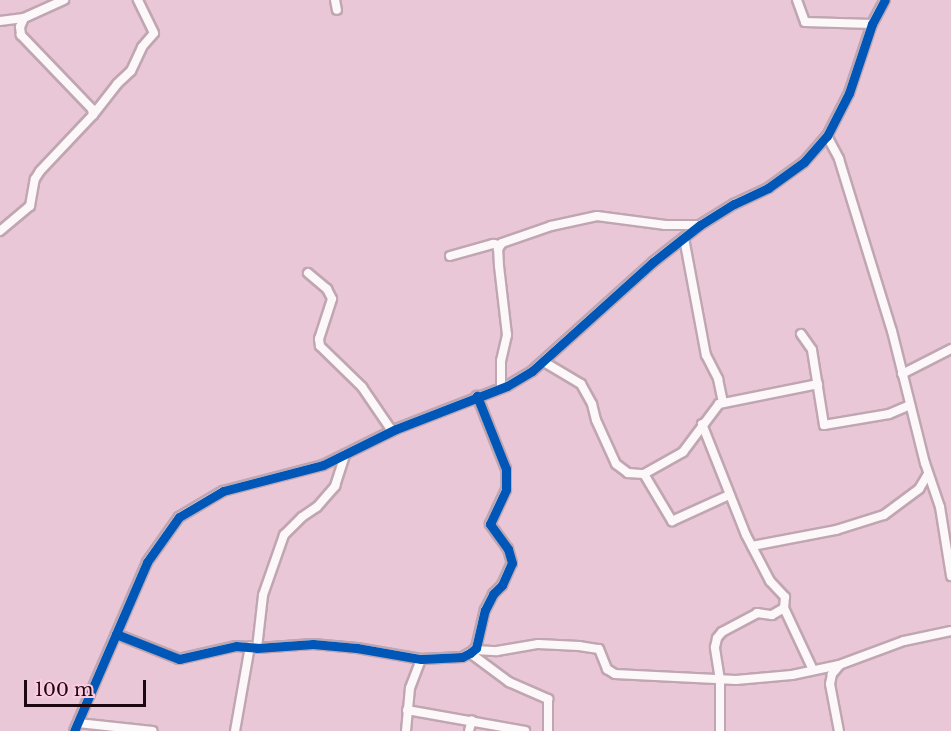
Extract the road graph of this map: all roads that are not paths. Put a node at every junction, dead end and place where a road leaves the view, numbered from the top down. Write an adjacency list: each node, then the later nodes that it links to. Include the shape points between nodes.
1 (64, 0): 7 (street)
2 (138, 0): 10 (street, via 154,33 142,47 131,71)
3 (335, 0): 6 (street)
4 (796, 0): 9 (street, via 805,22)
5 (885, 0): 9 (street)
6 (337, 10)
7 (24, 18): 8 (street); 10 (street, via 20,30 24,39 92,109)
8 (0, 21)
9 (872, 24): 11 (street, via 854,81)
10 (93, 115): 13 (street, via 40,171 30,206)
11 (827, 135): 12 (street, via 786,177); 21 (street, via 839,159)
12 (700, 225): 14 (street); 15 (street, via 665,225 597,216 527,233)
13 (0, 231)
14 (684, 238): 20 (street); 25 (street, via 706,355 718,379)
15 (500, 245): 16 (street); 23 (street, via 498,266 507,335 501,361)
16 (450, 256)
17 (308, 273): 28 (street, via 332,299 320,346 362,387)
18 (801, 334): 22 (street, via 812,350)
19 (951, 349): 21 (street)
20 (544, 362): 23 (street); 30 (street, via 580,384 618,466)
21 (902, 374): 26 (street)
22 (818, 384): 25 (street); 26 (street, via 820,414 826,426 889,414)
23 (501, 388): 24 (street)
24 (477, 396): 28 (street); 39 (street, via 506,469 506,489 490,524 508,549 512,562 484,610)
25 (723, 402): 27 (street)
26 (910, 405): 31 (street)
27 (702, 424): 30 (street, via 679,455); 32 (street)
28 (392, 431): 29 (street)
29 (345, 455): 37 (street, via 307,470 222,491 185,512 153,550); 38 (street, via 335,486 284,535 265,587)
30 (644, 474): 32 (street, via 673,521)
31 (928, 474): 33 (street, via 919,489 884,515 836,530); 34 (street, via 940,507)
32 (729, 495): 33 (street)
33 (752, 546): 35 (street, via 770,580 785,597)
34 (951, 576)
35 (784, 608): 42 (street); 43 (street, via 772,615 757,613 722,632 715,647)
36 (951, 630): 41 (street, via 904,641)
37 (116, 634): 38 (street, via 179,659 236,646); 46 (street)
38 (254, 647): 40 (street, via 335,645); 48 (street)
39 (473, 652): 40 (street, via 462,657); 43 (street, via 538,644 579,646 599,649 607,669 615,674); 52 (street, via 509,682 548,699)
40 (421, 659): 44 (street, via 412,676)
41 (839, 665): 42 (street); 54 (street, via 830,684)
42 (813, 670): 43 (street)
43 (720, 680): 53 (street)
44 (407, 710): 45 (street); 49 (street)
45 (472, 720): 50 (street); 51 (street)
46 (76, 727): 47 (street)
47 (153, 731)
48 (235, 731)
49 (406, 731)
50 (469, 731)
51 (525, 731)
52 (548, 731)
53 (720, 731)
54 (839, 731)

